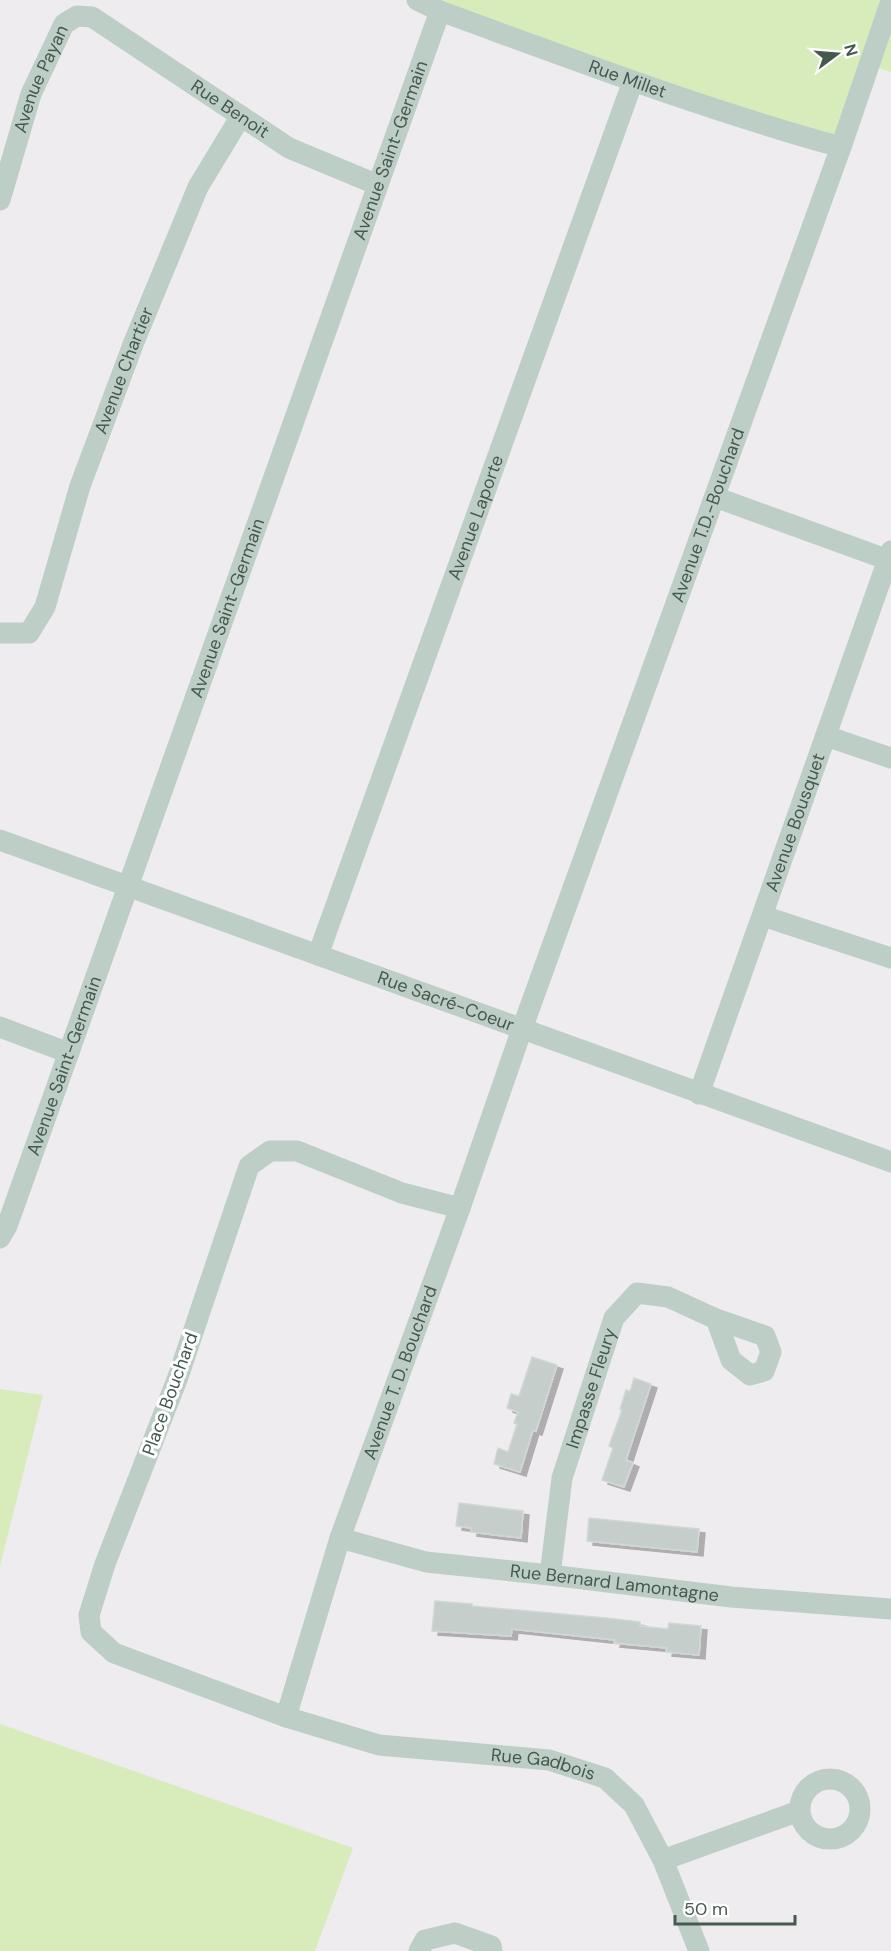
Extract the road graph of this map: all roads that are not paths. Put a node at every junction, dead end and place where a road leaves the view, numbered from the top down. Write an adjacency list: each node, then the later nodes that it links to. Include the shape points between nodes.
1 (417, 0): 3 (street, Rue Millet)
2 (891, 1): 7 (street, Avenue T.D.-Bouchard)
3 (440, 11): 5 (street, Rue Millet); 8 (street, Avenue Saint-Germain)
4 (92, 17): 6 (street, Rue Benoit); 9 (street, Avenue Payan, via 77,16 64,24 30,94)
5 (633, 81): 7 (street, Rue Millet); 18 (street, Avenue Laporte)
6 (241, 116): 8 (street, Rue Benoit, via 289,148); 12 (street, Avenue Chartier, via 198,187 143,320 80,486 45,607 29,633)
7 (841, 147): 10 (street, Avenue T.D.-Bouchard)
8 (378, 185): 16 (street, Avenue Saint-Germain)
9 (0, 200)
10 (714, 497): 11 (street); 21 (street, Avenue T.D.-Bouchard)
11 (890, 557): 13 (street, Avenue Bousquet)
12 (0, 633)
13 (826, 736): 14 (street); 17 (street, Avenue Bousquet)
14 (891, 758)
15 (0, 840): 16 (street, Rue Sacré-Coeur)
16 (129, 886): 18 (street, Rue Sacré-Coeur); 22 (street, Avenue Saint-Germain)
17 (763, 916): 19 (street); 23 (street, Avenue Bousquet)
18 (318, 955): 21 (street, Rue Sacré-Coeur)
19 (891, 958)
20 (0, 1027): 22 (street)
21 (522, 1029): 23 (street, Rue Sacré-Coeur); 26 (street, Avenue T. D. Bouchard)
22 (69, 1053): 25 (street, Avenue Saint-Germain)
23 (699, 1094): 24 (street, Rue Sacré-Coeur)
24 (891, 1162)
25 (8, 1202): 27 (street, Avenue Saint-Germain, via 7,1226)
26 (460, 1208): 29 (street, Avenue T. D. Bouchard); 32 (street, Place Bouchard, via 402,1193 297,1151 270,1151 249,1166 178,1377 105,1564 89,1615 91,1632 114,1653)
27 (0, 1238)
28 (716, 1319): 30 (street, Impasse Fleury, via 668,1297 637,1293 615,1318 562,1478)
29 (340, 1538): 30 (street, Rue Bernard Lamontagne, via 426,1563); 32 (street, Avenue T. D. Bouchard)
30 (550, 1575): 31 (street, Rue Bernard Lamontagne, via 731,1597)
31 (891, 1609)
32 (286, 1717): 34 (street, Rue Gadbois, via 379,1745 549,1760 605,1778 634,1805)
33 (799, 1810): 34 (street)
34 (663, 1860): 37 (street, Rue Gadbois)
35 (419, 1951): 36 (street, via 425,1940 455,1933 491,1946)
36 (492, 1951)
37 (699, 1951)

